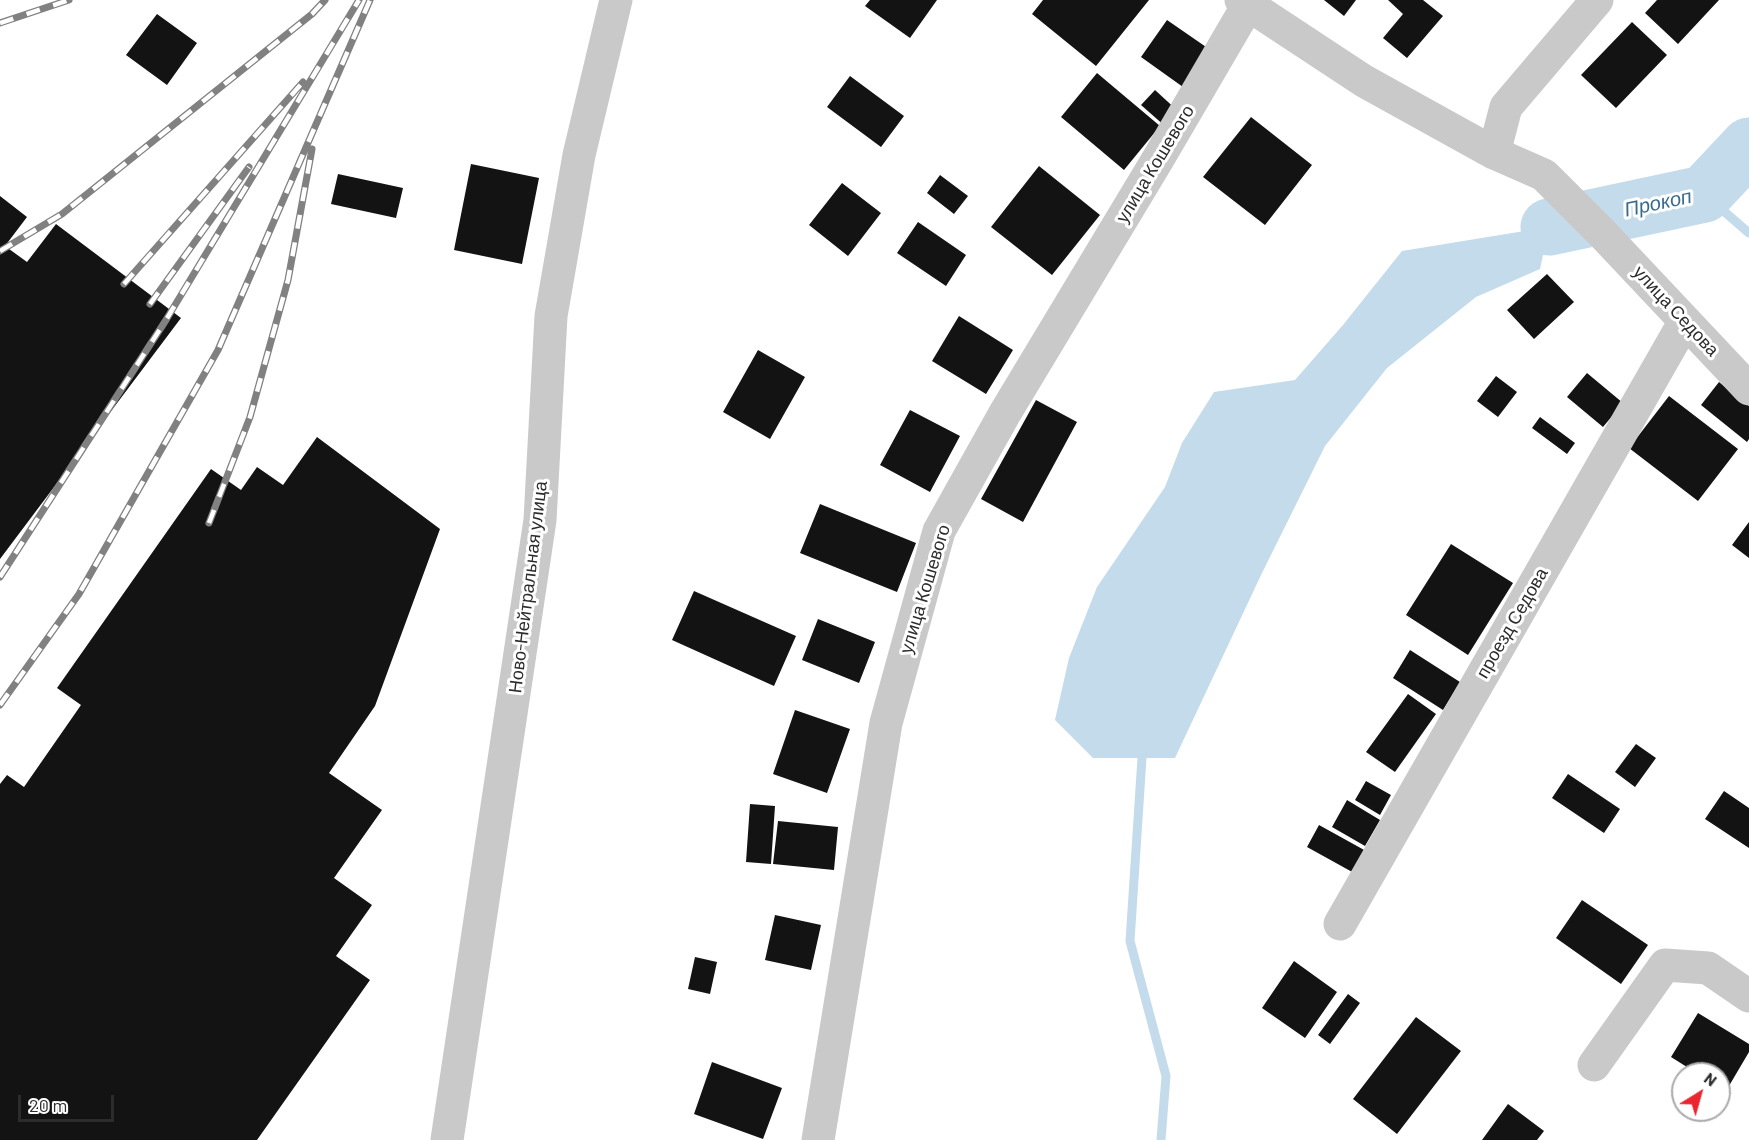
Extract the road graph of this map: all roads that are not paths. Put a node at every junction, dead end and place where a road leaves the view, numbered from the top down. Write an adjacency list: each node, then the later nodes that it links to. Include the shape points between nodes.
1 (616, 0): 11 (street, Ново-Нейтральная улица, via 579,155 551,316 540,520)
2 (1597, 0): 4 (street, via 1506,106)
3 (1244, 2): 4 (street, улица Кошевого, via 1364,81); 12 (street, улица Кошевого, via 1158,159 939,531 886,723)
4 (1494, 153): 5 (street, улица Кошевого, via 1544,175)
5 (1575, 206): 6 (street, улица Седова)
6 (1685, 321): 7 (street, улица Седова); 8 (street, проезд Седова)
7 (1749, 389)
8 (1340, 924)
9 (1749, 996): 10 (street, via 1708,968 1665,965)
10 (1594, 1065)
11 (447, 1140)
12 (818, 1140)

